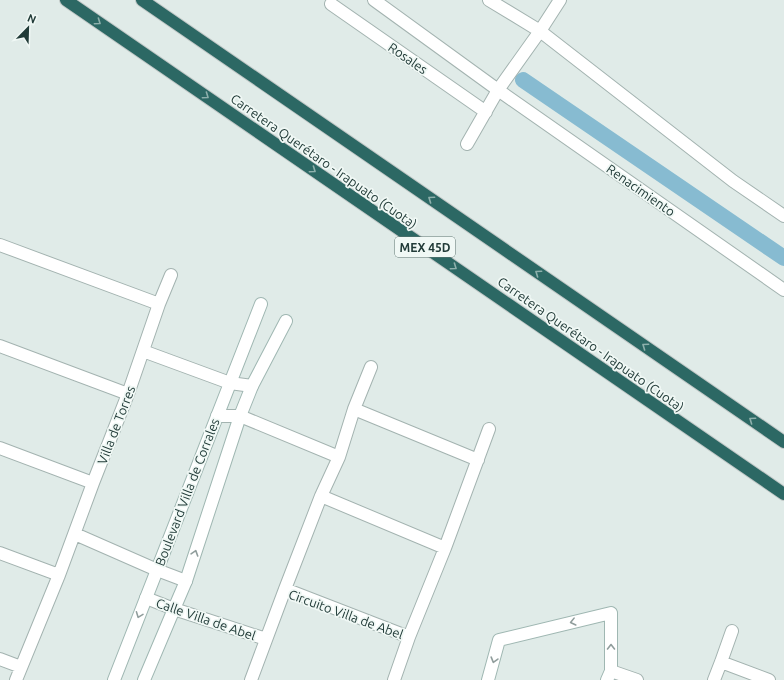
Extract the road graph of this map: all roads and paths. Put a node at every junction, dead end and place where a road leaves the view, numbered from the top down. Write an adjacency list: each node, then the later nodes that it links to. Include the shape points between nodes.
1 (66, 0): 33 (highway, Carretera Querétaro - Irapuato (Cuota) / MEX 45D, one-way to 33)
2 (142, 0): 28 (highway, MEX 45D, one-way to 2)
3 (374, 0): 8 (street, Renacimiento)
4 (489, 0): 7 (street)
5 (560, 0): 7 (street)
6 (331, 4): 9 (street, Rosales)
7 (540, 31): 8 (street); 11 (street, via 733,181)
8 (498, 90): 9 (street); 14 (street, Renacimiento)
9 (486, 112): 10 (street)
10 (468, 144)
11 (784, 216)
12 (0, 245): 15 (street)
13 (171, 275): 15 (street, Villa de Torres)
14 (784, 290)
15 (160, 304): 19 (street, Villa de Torres)
16 (261, 304): 21 (street, Boulevard Villa de Corrales)
17 (286, 321): 22 (street, Boulevard Villa de Corrales)
18 (0, 346): 23 (street)
19 (143, 351): 21 (street); 23 (street, Villa de Torres)
20 (371, 367): 24 (street)
21 (230, 383): 22 (street); 25 (street, Boulevard Villa de Corrales)
22 (252, 386): 26 (street, Boulevard Villa de Corrales)
23 (128, 394): 32 (street, Villa de Torres)
24 (354, 409): 30 (street); 31 (street)
25 (217, 416): 26 (street); 38 (street, Boulevard Villa de Corrales)
26 (240, 416): 30 (street); 40 (street, Boulevard Villa de Corrales, one-way to 26)
27 (489, 429): 31 (street)
28 (784, 442)
29 (0, 448): 32 (street)
30 (339, 457): 34 (street)
31 (478, 460): 36 (street)
32 (93, 483): 35 (street, Villa de Torres)
33 (784, 494)
34 (322, 496): 36 (street); 41 (street)
35 (75, 534): 38 (street); 39 (street, Villa de Torres)
36 (445, 548): 45 (street)
37 (0, 553): 39 (street)
38 (157, 570): 40 (street); 42 (street, Boulevard Villa de Corrales)
39 (59, 575): 49 (street, Villa de Torres)
40 (186, 581): 43 (street, Boulevard Villa de Corrales)
41 (285, 589): 45 (street, Circuito Villa de Abel); 46 (street, Circuito Villa de Abel)
42 (146, 598): 43 (street, Calle Villa de Abel); 52 (street, Boulevard Villa de Corrales, one-way to 52)
43 (174, 609): 46 (street, Calle Villa de Abel); 53 (street, Boulevard Villa de Corrales)
44 (732, 631): 48 (street)
45 (410, 638): 55 (street, Circuito Villa de Abel)
46 (266, 639): 54 (street, Circuito Villa de Abel)
47 (0, 659): 49 (street)
48 (721, 662): 58 (street); 59 (street)
49 (21, 667): 51 (street, Villa de Torres)
50 (609, 676): 56 (street, one-way to 56, via 611,613 499,640); 57 (street)
51 (16, 680)
52 (114, 680)
53 (144, 680)
54 (251, 680)
55 (394, 680)
56 (488, 680)
57 (637, 680)
58 (714, 680)
59 (769, 680)

